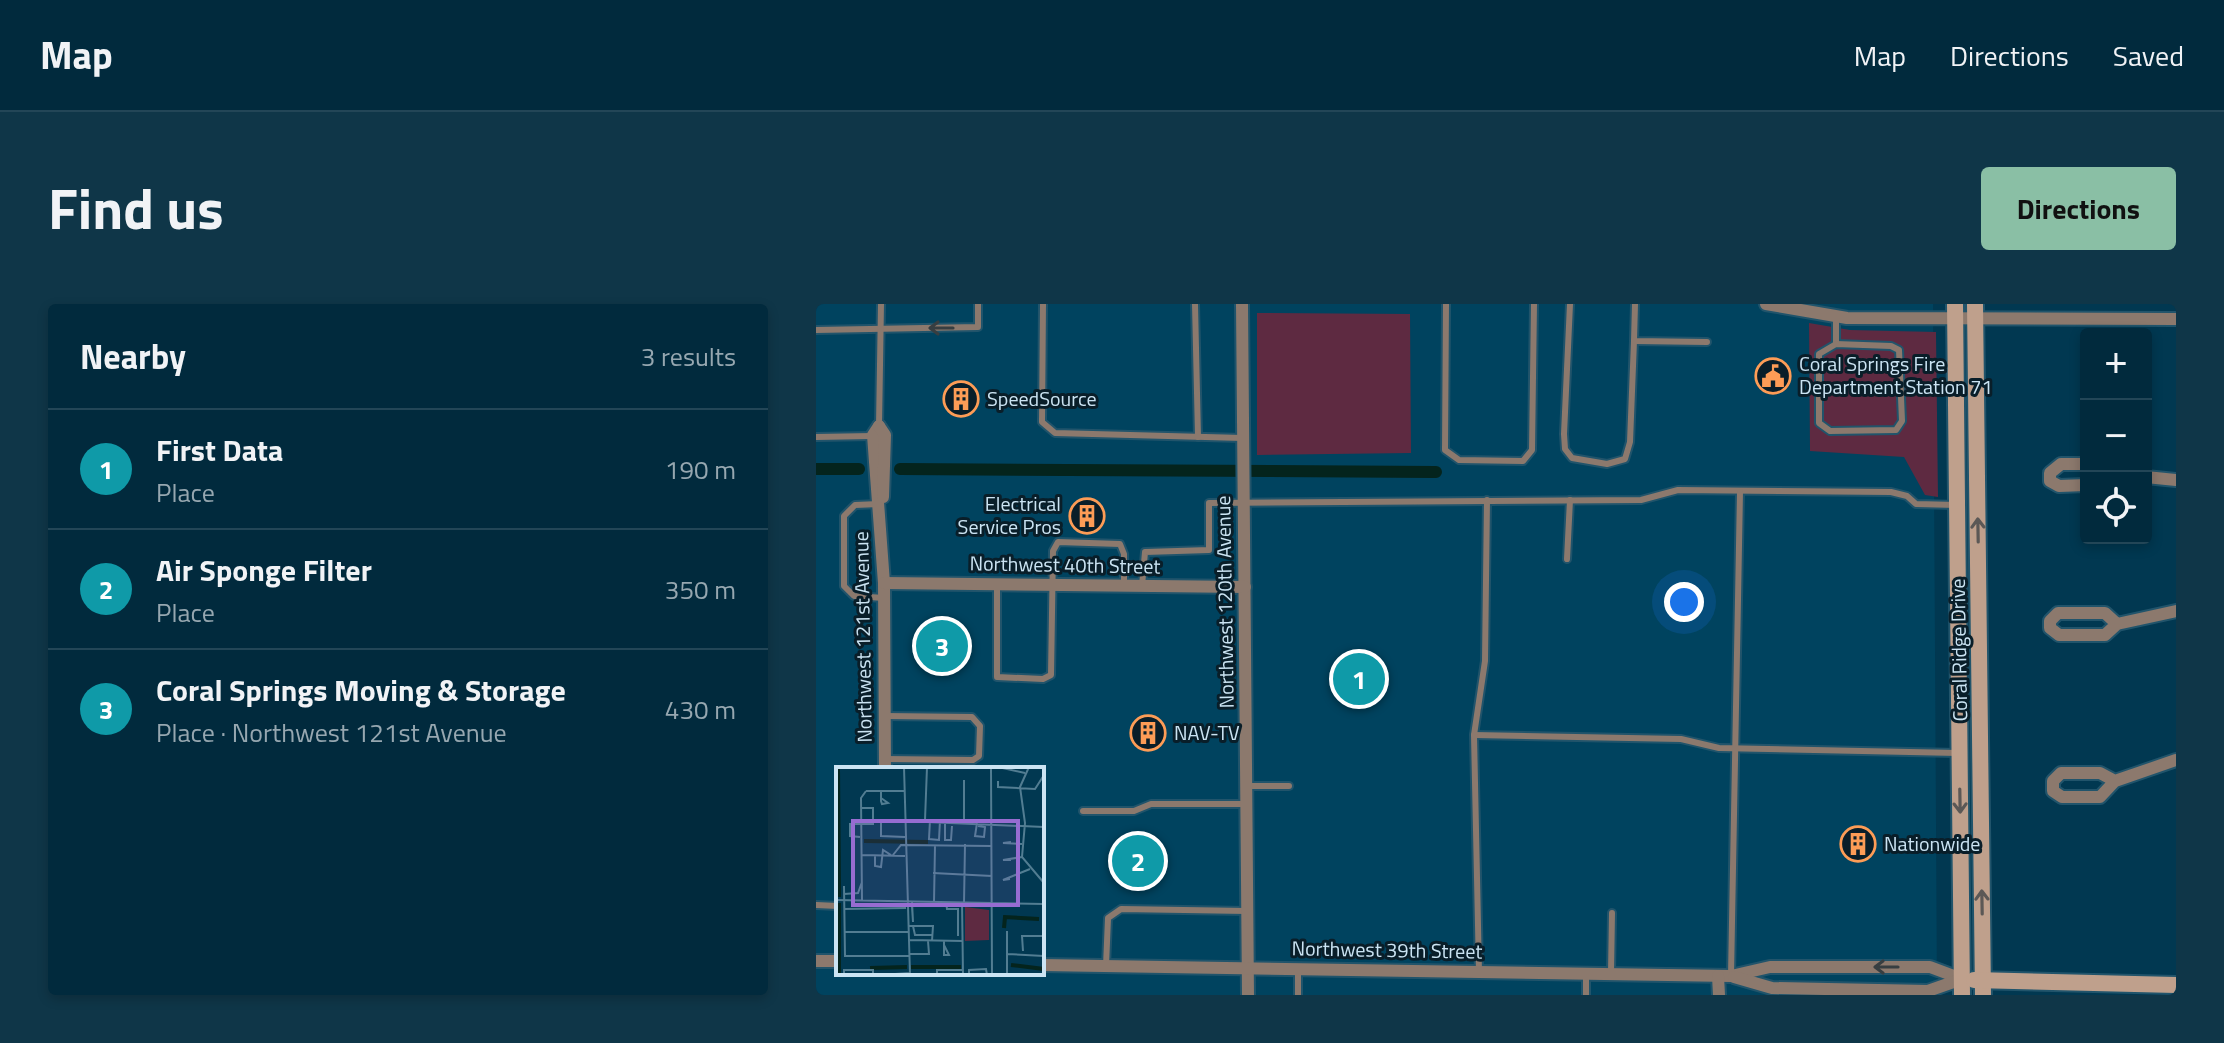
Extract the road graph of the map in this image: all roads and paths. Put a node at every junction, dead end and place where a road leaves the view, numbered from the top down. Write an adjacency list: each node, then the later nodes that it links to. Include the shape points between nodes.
1 (881, 304): 15 (lane, Northwest 121st Avenue)
2 (978, 304): 15 (lane, one-way to 15, via 978,327)
3 (1043, 304): 22 (lane, via 1046,429)
4 (1195, 304): 22 (lane)
5 (1242, 304): 23 (street, Northwest 120th Avenue)
6 (1446, 304): 7 (lane, via 1445,450 1459,460 1523,461 1532,450)
7 (1534, 304)
8 (1570, 304): 17 (lane, via 1564,434 1572,458 1607,464 1625,459)
9 (1635, 304): 17 (lane)
10 (1766, 304): 13 (street)
11 (1955, 312): 12 (street); 13 (street); 33 (main road, Coral Ridge Drive)
12 (1976, 312): 14 (street); 69 (main road, Coral Ridge Drive, one-way to 12)
13 (1836, 316): 19 (lane)
14 (2176, 319)
15 (881, 328): 16 (lane); 20 (lane, Northwest 121st Avenue)
16 (816, 330)
17 (1634, 341): 18 (lane)
18 (1707, 342)
19 (1836, 344): 19 (lane, via 1819,354 1822,428 1890,431 1902,421 1899,350)
20 (876, 431): 21 (lane); 32 (street, Northwest 121st Avenue, via 885,435)
21 (816, 437)
22 (1198, 437): 23 (lane)
23 (1243, 438): 31 (street, Northwest 120th Avenue)
24 (2080, 464): 27 (street, via 2061,464 2050,473 2050,481 2059,486)
25 (2152, 478): 26 (street)
26 (2176, 480)
27 (2080, 485)
28 (1740, 492): 30 (lane, via 1678,490 1641,500); 33 (lane, via 1891,492 1916,504); 46 (lane)
29 (1487, 500): 30 (lane); 31 (lane); 45 (lane, via 1485,661)
30 (1570, 500): 34 (lane)
31 (1244, 502): 39 (lane, via 1209,503 1209,550 1145,552); 40 (street, Northwest 120th Avenue)
32 (879, 504): 35 (street, Northwest 121st Avenue); 41 (lane, via 855,505 844,516 844,586 854,596)
33 (1957, 505): 47 (main road, Coral Ridge Drive)
34 (1567, 559)
35 (884, 583): 36 (street, Northwest 40th Street); 41 (street, Northwest 121st Avenue)
36 (997, 584): 37 (street, Northwest 40th Street); 37 (lane, via 997,677 1043,679 1051,675)
37 (1052, 585): 38 (street, Northwest 40th Street); 38 (lane, via 1058,542 1120,544)
38 (1124, 586): 39 (street, Northwest 40th Street)
39 (1142, 586): 40 (street, Northwest 40th Street)
40 (1245, 587): 51 (street, Northwest 120th Avenue)
41 (884, 598): 44 (street, Northwest 121st Avenue)
42 (2176, 611): 43 (street)
43 (2117, 624): 43 (street, via 2105,613 2058,613 2050,628 2059,635 2105,635)
44 (885, 716): 49 (street, Northwest 121st Avenue); 49 (lane, via 972,717 980,726 979,756 973,760)
45 (1474, 735): 46 (lane, via 1681,739); 63 (lane)
46 (1736, 748): 47 (lane); 66 (lane)
47 (1960, 753): 68 (main road, Coral Ridge Drive, one-way to 68)
48 (2176, 760): 50 (street)
49 (885, 764)
50 (2115, 781)
51 (1247, 786): 52 (lane); 53 (street, Northwest 120th Avenue)
52 (1289, 786)
53 (1247, 804): 54 (lane, via 1151,804 1134,811); 57 (street, Northwest 120th Avenue)
54 (1083, 811)
55 (816, 905): 56 (lane)
56 (836, 906)
57 (1247, 911): 60 (lane, via 1121,909 1108,918); 61 (street, Northwest 120th Avenue)
58 (1612, 913): 65 (lane)
59 (1044, 965): 60 (street, Northwest 39th Street)
60 (1106, 966): 61 (street, Northwest 39th Street)
61 (1248, 968): 62 (street, Northwest 39th Street); 71 (street, Northwest 120th Avenue)
62 (1298, 969): 63 (street, Northwest 39th Street); 72 (lane)
63 (1479, 972): 64 (street, Northwest 39th Street)
64 (1586, 974): 65 (street, Northwest 39th Street); 73 (lane)
65 (1611, 974): 66 (street, Northwest 39th Street)
66 (1725, 976): 68 (street, Northwest 39th Street, via 1772,988); 68 (street, Northwest 39th Street, one-way to 66, via 1930,967 1770,967); 74 (street)
67 (2176, 985): 70 (main road, Northwest 39th Street)
68 (1962, 987): 69 (main road, Northwest 39th Street)
69 (1983, 987): 70 (main road, Northwest 39th Street)
70 (2052, 988)
71 (1248, 995)
72 (1298, 995)
73 (1586, 995)
74 (1719, 995)

